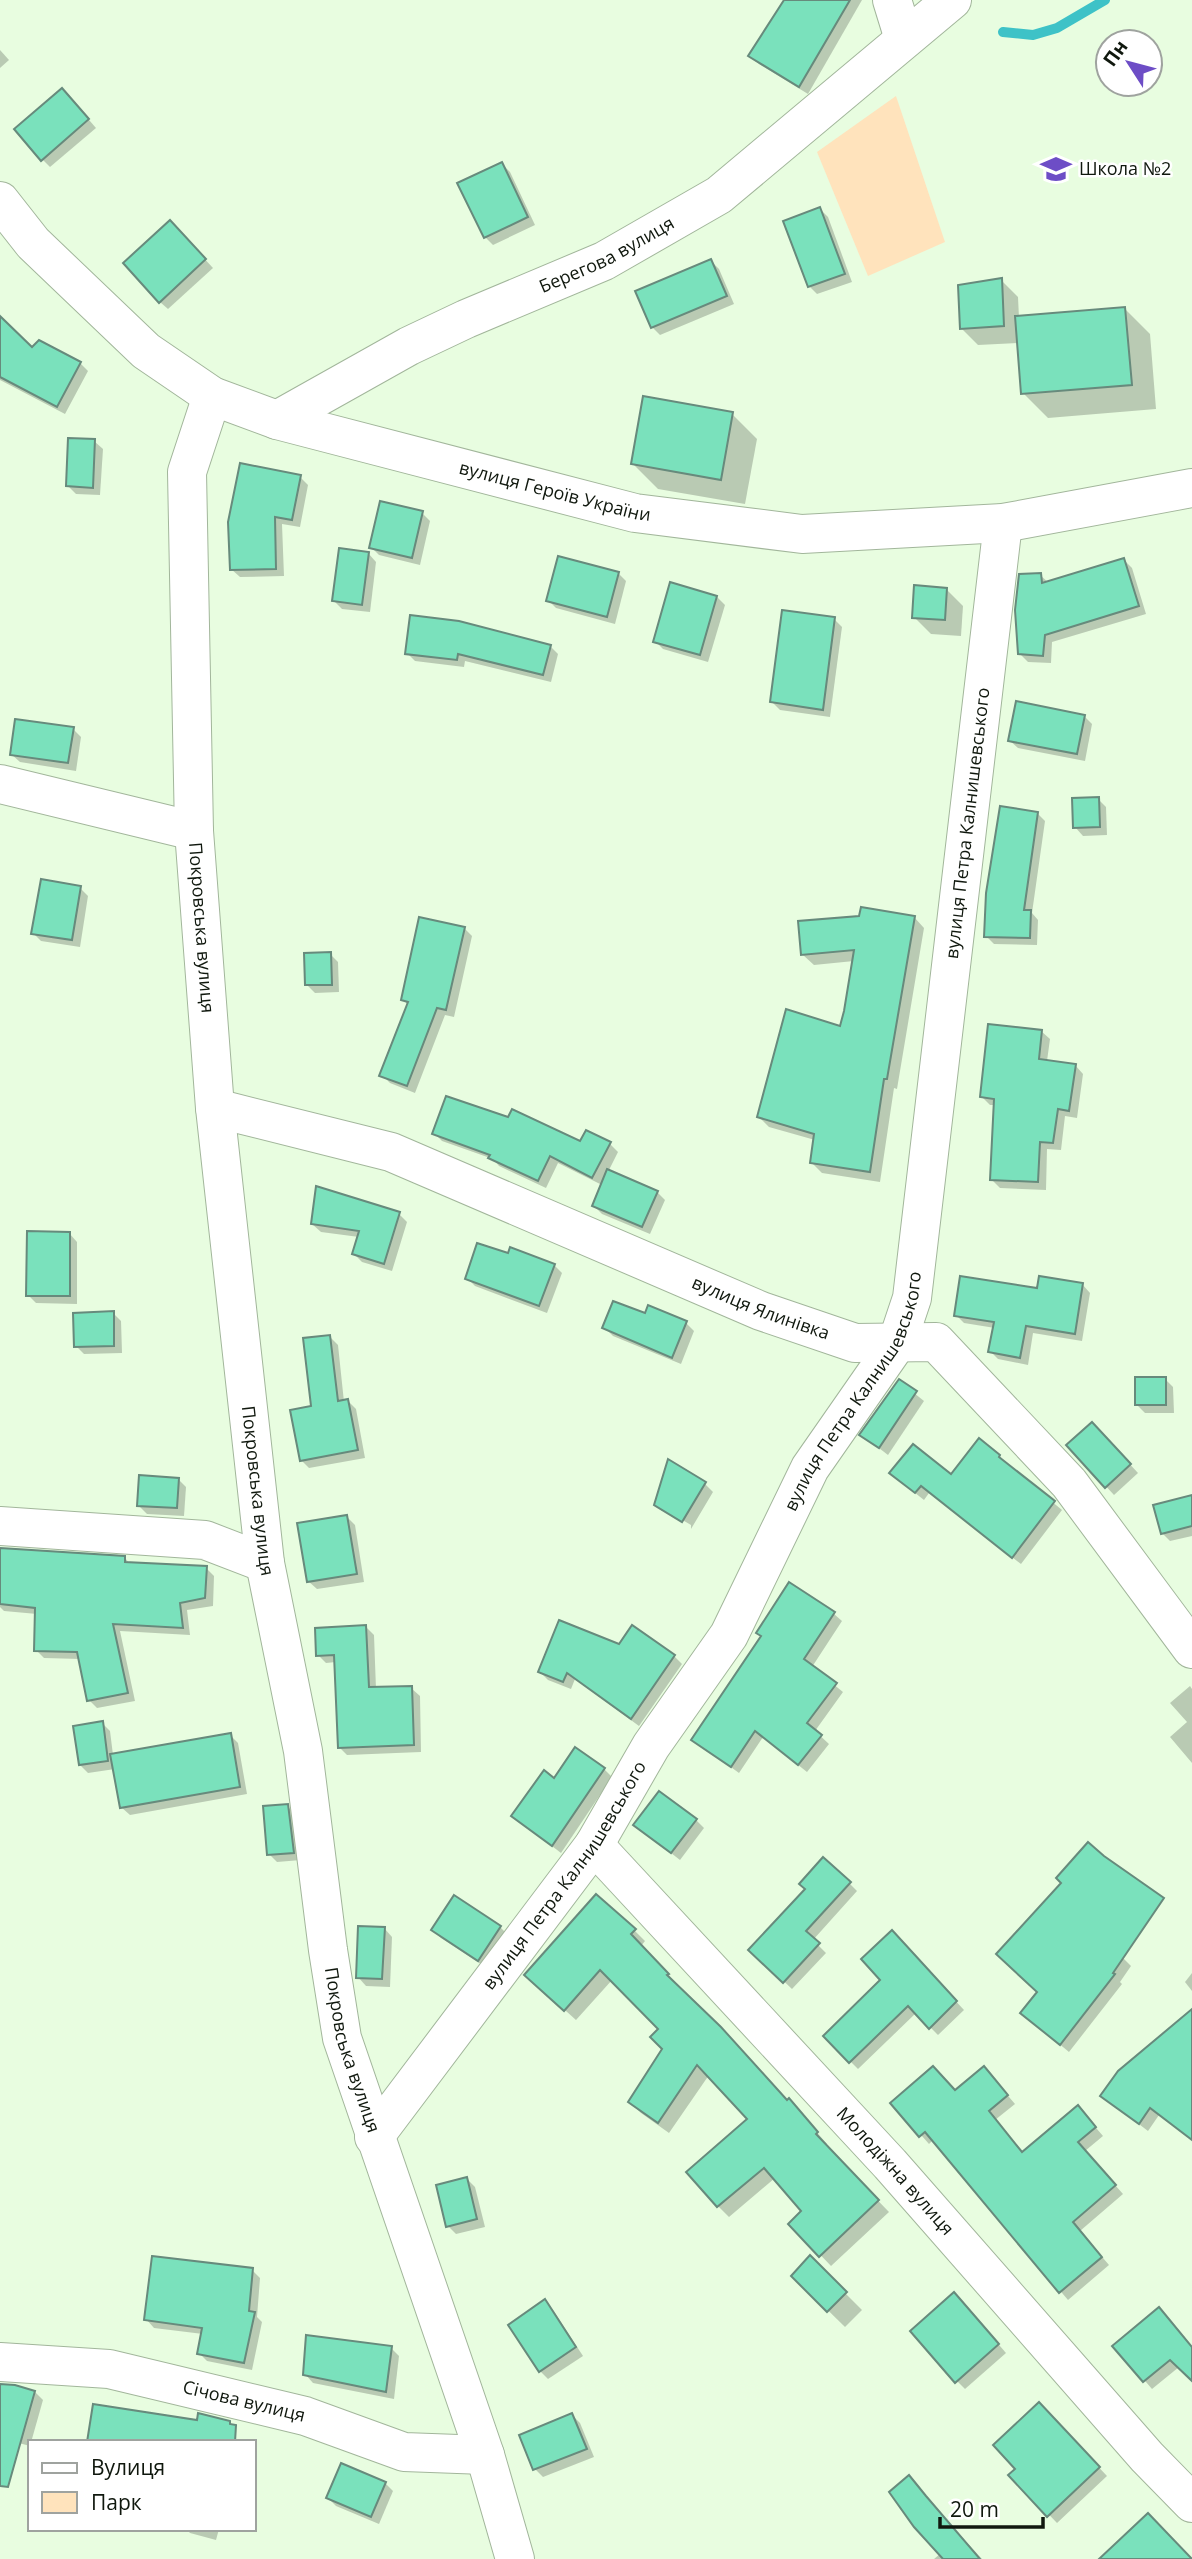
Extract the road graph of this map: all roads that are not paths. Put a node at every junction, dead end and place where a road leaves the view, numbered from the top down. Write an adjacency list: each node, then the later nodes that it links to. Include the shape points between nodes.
1 (892, 0): 3 (street)
2 (952, 0): 3 (street, Берегова вулиця)
3 (904, 39): 6 (street, Берегова вулиця, via 719,195 604,261 409,346)
4 (0, 201): 5 (street, вулиця Героїв України, via 33,243 146,351)
5 (212, 396): 6 (street, вулиця Героїв України); 10 (street, Покровська вулиця, via 187,472)
6 (277, 420): 8 (street, вулиця Героїв України, via 635,513 802,534)
7 (1192, 488): 8 (street, вулиця Героїв України)
8 (1003, 523): 12 (street, вулиця Петра Калнишевського, via 912,1298)
9 (0, 784): 10 (street)
10 (194, 831): 11 (street, Покровська вулиця)
11 (215, 1108): 12 (street, вулиця Ялинівка, via 391,1152 761,1311 855,1343); 14 (street, Покровська вулиця)
12 (897, 1343): 15 (street, вулиця Ялинівка, via 936,1342 1069,1483); 16 (street, вулиця Петра Калнишевського, via 810,1468 729,1635 651,1746)
13 (0, 1526): 14 (street, via 205,1540)
14 (265, 1563): 17 (street, Покровська вулиця, via 303,1751 342,2038)
15 (1192, 1649)
16 (594, 1845): 17 (street, вулиця Петра Калнишевського); 20 (street, Молодіжна вулиця, via 890,2164)
17 (374, 2137): 19 (street, Покровська вулиця)
18 (0, 2362): 19 (street, Січова вулиця, via 109,2369 305,2416 404,2452)
19 (485, 2455): 21 (street, Покровська вулиця)
20 (1192, 2503)
21 (515, 2559)

